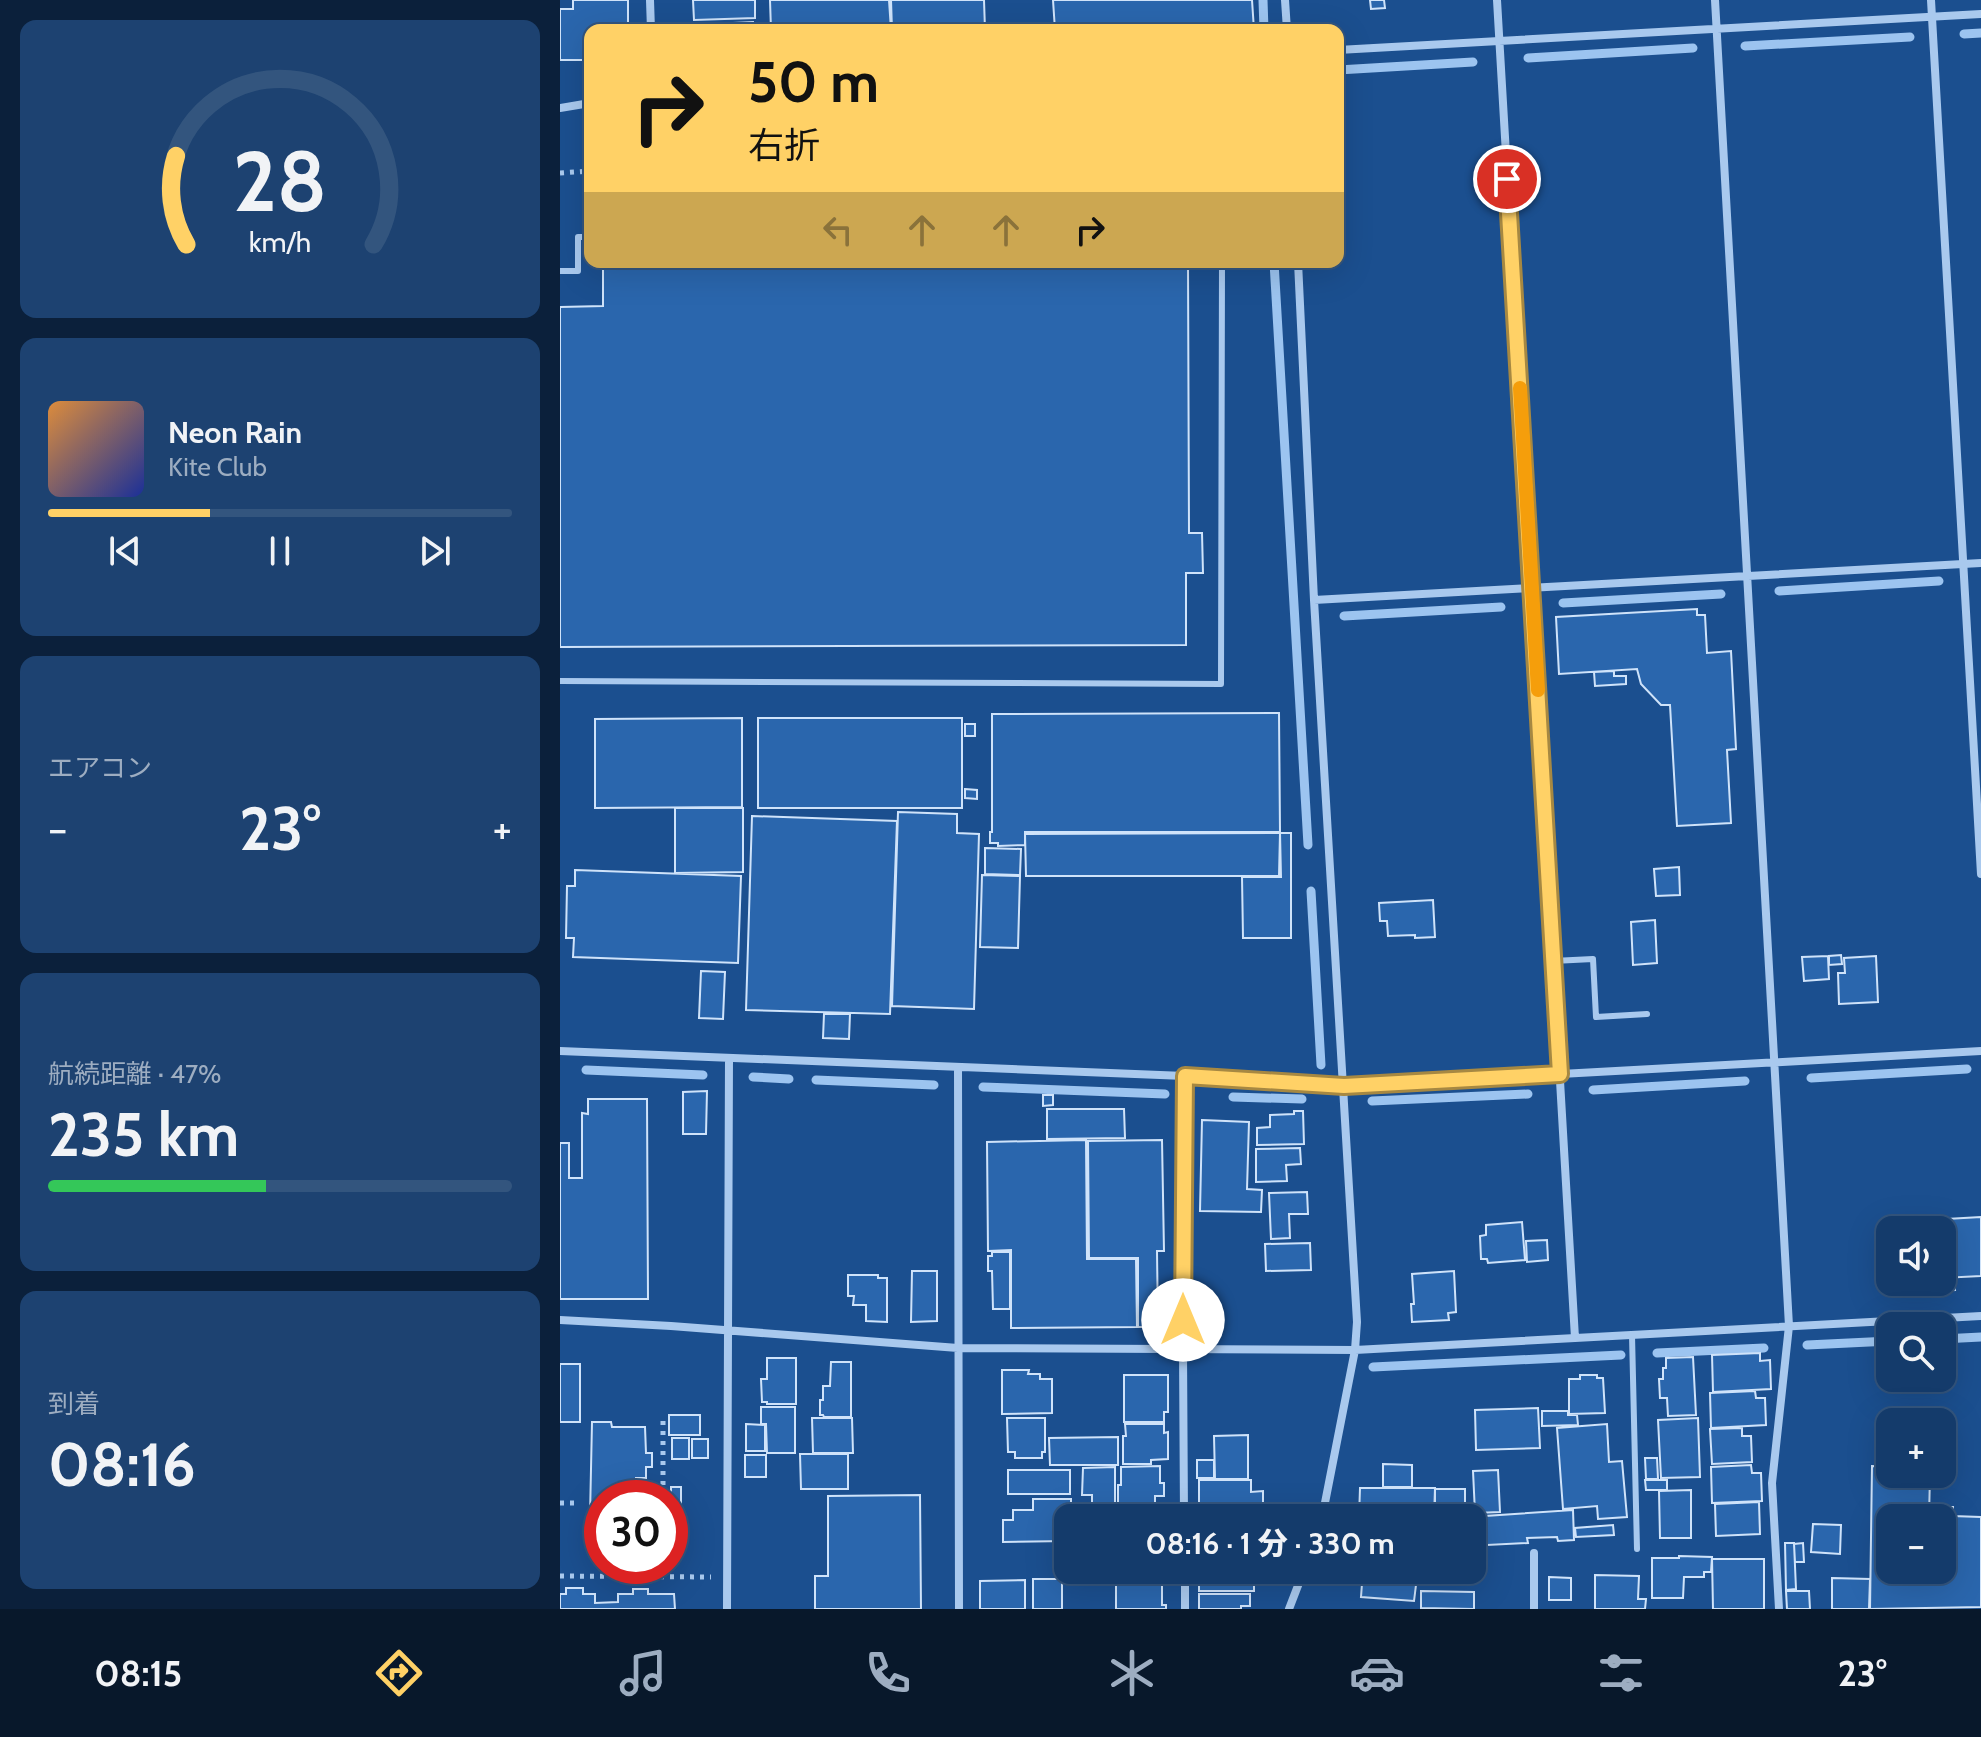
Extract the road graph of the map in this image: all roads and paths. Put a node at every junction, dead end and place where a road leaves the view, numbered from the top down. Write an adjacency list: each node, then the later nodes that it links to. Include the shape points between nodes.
1 (650, 0): 8 (street)
2 (1285, 0): 9 (street)
3 (1497, 0): 11 (street)
4 (1715, 0): 10 (street)
5 (1931, 0): 7 (street)
6 (1981, 14): 7 (street)
7 (1932, 17): 10 (street); 22 (street)
8 (651, 24)
9 (1287, 24)
10 (1717, 29): 11 (street); 23 (street)
11 (1499, 41): 12 (street); 24 (street)
12 (1344, 50)
13 (584, 104): 14 (street)
14 (560, 108)
15 (584, 171): 16 (path)
16 (560, 173)
17 (584, 237): 20 (lane, via 578,237 578,271)
18 (1222, 268): 26 (lane, via 1221,684)
19 (1298, 268): 25 (street)
20 (560, 271)
21 (1981, 563): 22 (street)
22 (1963, 564): 23 (street); 27 (street)
23 (1748, 575): 24 (street); 33 (street)
24 (1532, 587): 25 (street); 28 (street)
25 (1314, 600): 37 (street)
26 (560, 681)
27 (1981, 874)
28 (1553, 961): 29 (lane, via 1593,959 1596,1017); 35 (street)
29 (1647, 1014)
30 (560, 1051): 32 (street)
31 (1981, 1051): 33 (street)
32 (729, 1058): 34 (street); 41 (street)
33 (1775, 1062): 35 (street); 40 (street)
34 (958, 1067): 36 (street); 44 (street)
35 (1560, 1074): 37 (street); 43 (street)
36 (1185, 1076): 37 (street); 45 (street)
37 (1344, 1086): 46 (street)
38 (1981, 1316): 40 (street)
39 (560, 1320): 41 (street)
40 (1789, 1326): 42 (street); 66 (street, via 1772,1483)
41 (728, 1331): 44 (street); 58 (street)
42 (1632, 1335): 43 (street); 53 (lane)
43 (1575, 1338): 46 (street)
44 (958, 1348): 45 (street); 62 (street)
45 (1183, 1350): 46 (street); 51 (street)
46 (1355, 1350): 52 (street)
47 (663, 1421): 48 (path)
48 (663, 1480)
49 (560, 1503): 50 (path)
50 (580, 1503)
51 (1184, 1504)
52 (1325, 1504)
53 (1637, 1549)
54 (1534, 1553): 65 (street)
55 (560, 1576): 56 (path)
56 (584, 1576)
57 (688, 1577): 58 (path)
58 (727, 1577): 61 (street)
59 (1185, 1584): 63 (street)
60 (1299, 1584): 64 (street)
61 (727, 1609)
62 (959, 1609)
63 (1185, 1609)
64 (1289, 1609)
65 (1534, 1609)
66 (1779, 1609)

